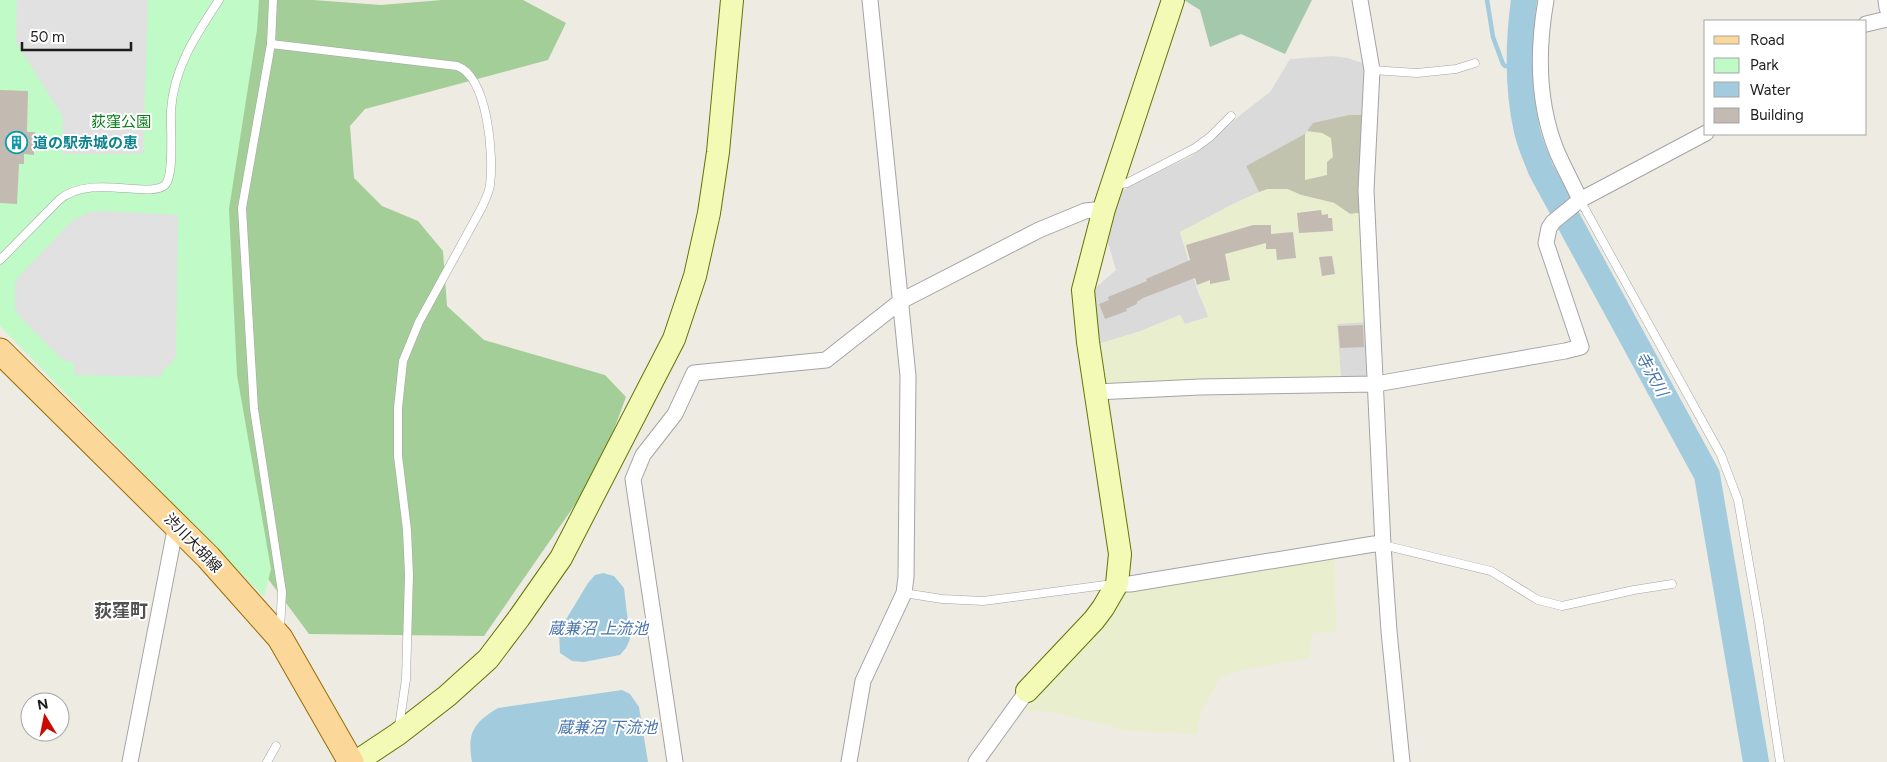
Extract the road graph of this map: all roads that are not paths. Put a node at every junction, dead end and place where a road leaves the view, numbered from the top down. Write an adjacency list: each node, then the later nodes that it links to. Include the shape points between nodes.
1 (219, 0): 20 (lane, via 188,48 174,93 170,174 165,184 147,189 93,186 68,193)
2 (273, 0): 12 (lane)
3 (732, 0): 25 (street, via 718,152 696,276 674,339)
4 (870, 0): 21 (street)
5 (1172, 0): 17 (street)
6 (1360, 0): 14 (street)
7 (1546, 0): 18 (street, via 1539,45 1543,105)
8 (1886, 0): 9 (street)
9 (1887, 8)
10 (1887, 19): 11 (street)
11 (1867, 24)
12 (270, 44): 32 (lane, via 242,208 254,409 282,592); 34 (lane, via 464,68 477,86 489,128 490,188 419,322 404,361 398,408 398,456 409,575 406,679)
13 (1475, 63): 14 (lane, via 1456,70 1417,73)
14 (1372, 70): 23 (street, via 1366,190)
15 (1231, 116): 17 (lane, via 1195,148 1127,183)
16 (1704, 134): 18 (street)
17 (1111, 186): 19 (street)
18 (1576, 203): 23 (street, via 1552,222 1546,243 1580,346); 44 (lane, via 1721,455 1738,500)
19 (1104, 209): 21 (street, via 1085,211 1039,230); 24 (street, via 1083,290)
20 (0, 260)
21 (901, 301): 26 (street, via 826,360 694,373 675,414); 31 (street, via 908,376)
22 (0, 351): 27 (main road, 渋川大胡線)
23 (1376, 384): 24 (street, via 1200,386); 28 (street)
24 (1096, 392): 29 (street, via 1120,554)
25 (620, 444): 26 (street); 34 (street, via 561,558 488,659)
26 (643, 455): 40 (street, via 633,479)
27 (176, 525): 32 (main road, 渋川大胡線); 36 (street)
28 (1383, 545): 29 (street); 30 (lane, via 1491,571 1538,600 1562,606); 43 (street, via 1388,631)
29 (1118, 584): 31 (lane, via 984,601); 33 (street, via 1094,620)
30 (1672, 584)
31 (904, 593): 41 (street, via 863,681)
32 (280, 638): 38 (main road, 渋川大胡線)
33 (1027, 691): 42 (street)
34 (398, 734): 39 (street)
35 (276, 746): 37 (lane)
36 (130, 762)
37 (267, 762)
38 (351, 762)
39 (356, 762)
40 (675, 762)
41 (849, 762)
42 (976, 762)
43 (1402, 762)
44 (1780, 762)

